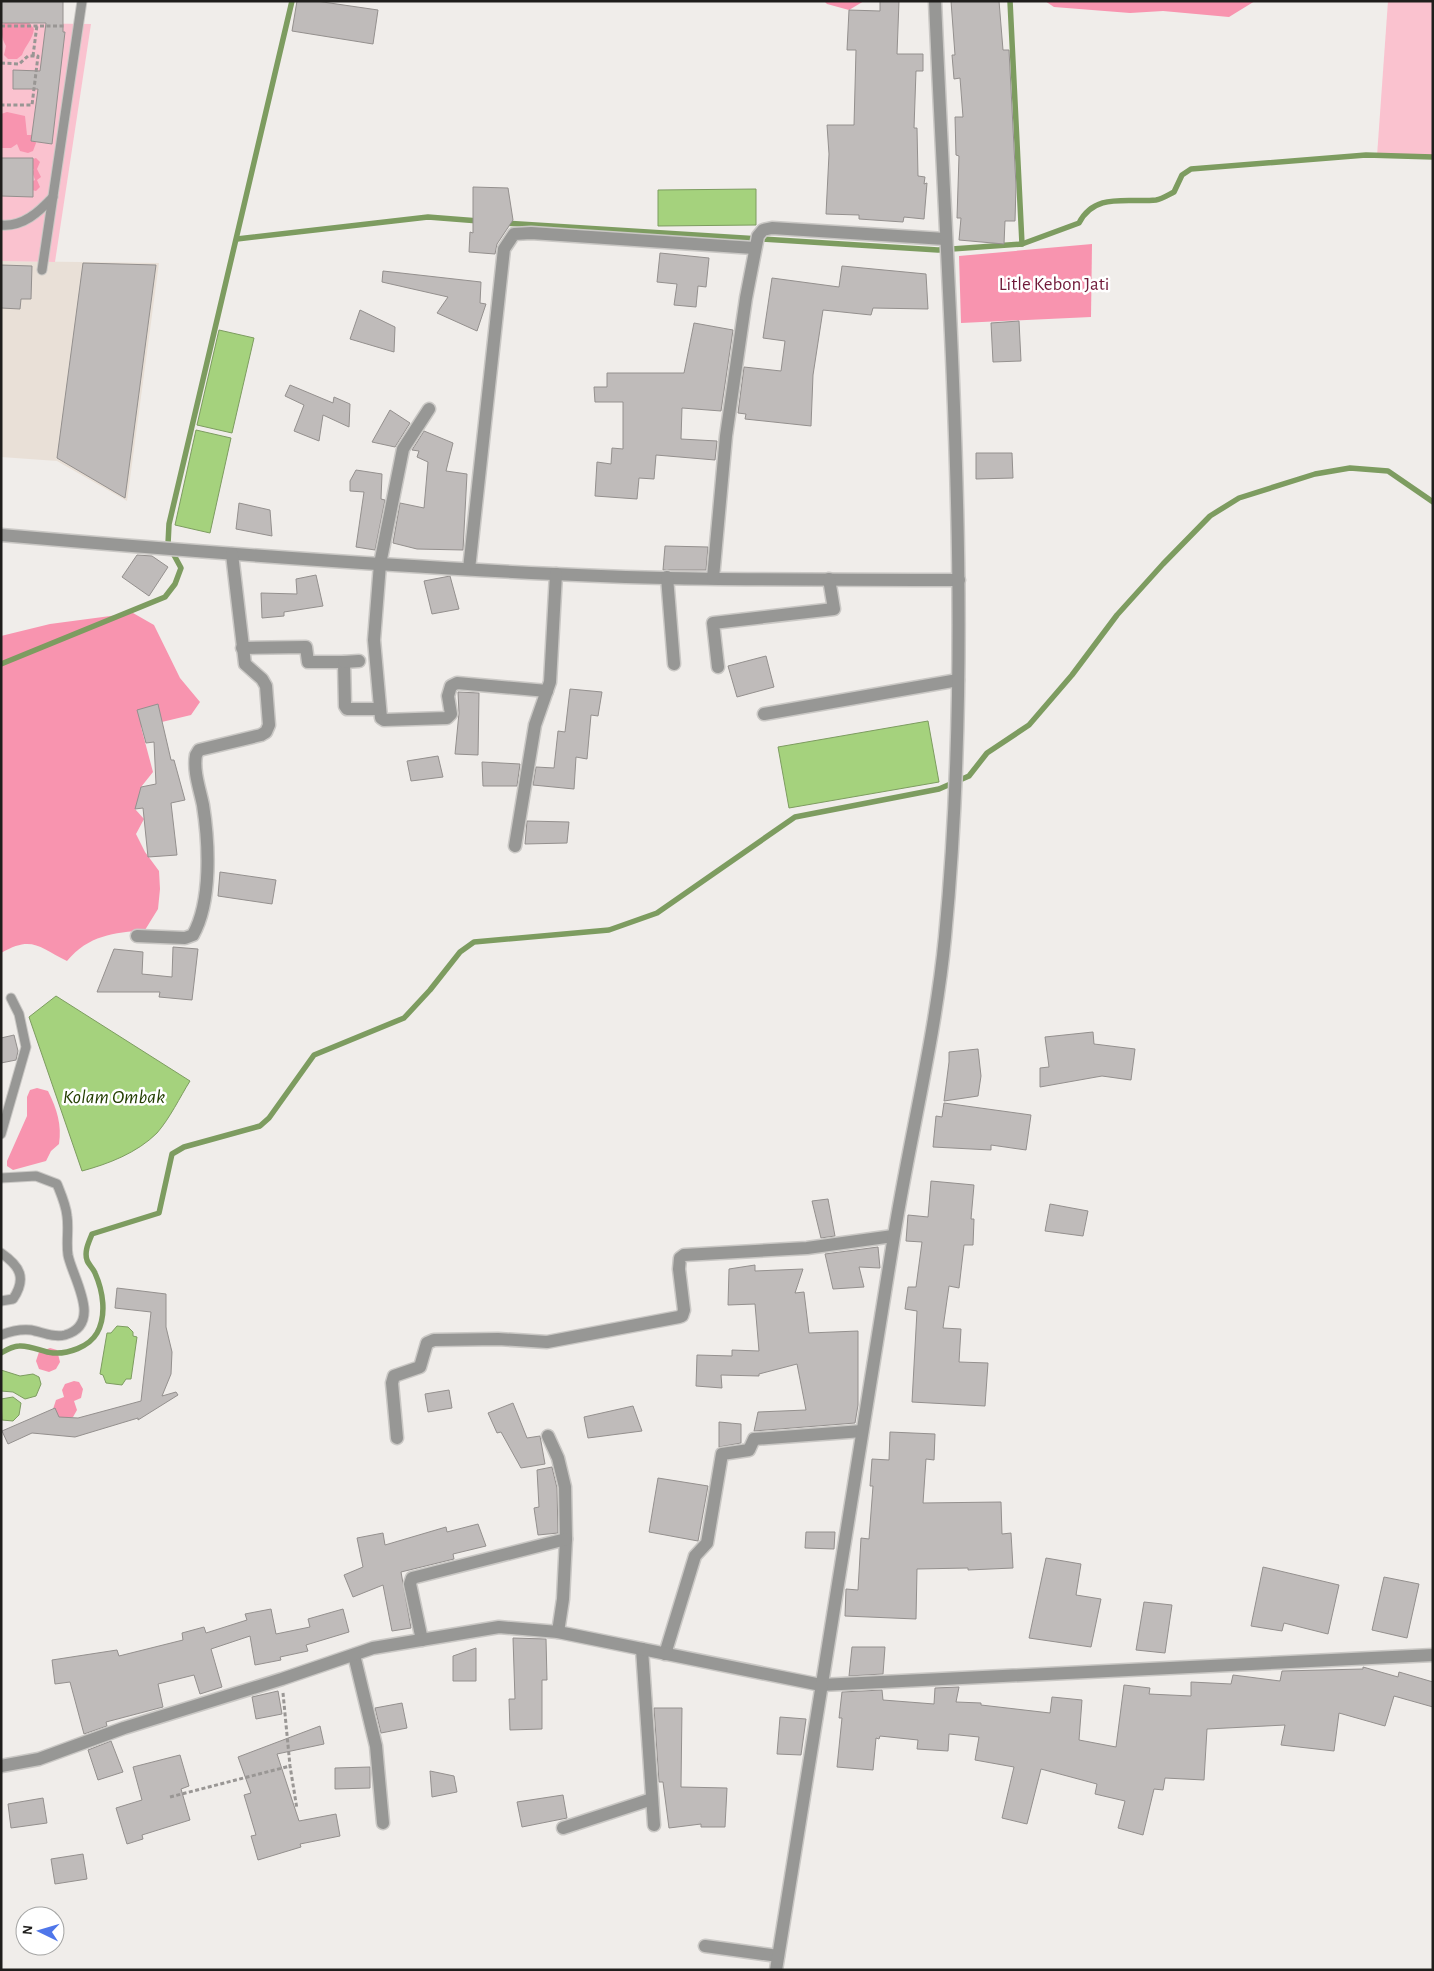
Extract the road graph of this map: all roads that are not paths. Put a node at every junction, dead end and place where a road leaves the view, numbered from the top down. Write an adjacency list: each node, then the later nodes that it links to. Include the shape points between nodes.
1 (82, 1): 3 (lane)
2 (935, 1): 6 (street)
3 (53, 197): 4 (lane, via 39,212 23,221); 7 (lane)
4 (1, 226)
5 (756, 243): 6 (street, via 762,230 772,228); 12 (street, via 514,234 504,249); 15 (street, via 726,436)
6 (945, 247): 17 (street, via 958,491)
7 (42, 270)
8 (429, 409): 11 (street, via 403,449)
9 (1, 535): 10 (street)
10 (232, 554): 11 (street); 18 (street)
11 (380, 564): 12 (street); 25 (street, via 374,640)
12 (469, 569): 13 (street)
13 (556, 574): 14 (street); 24 (street)
14 (667, 577): 15 (street); 21 (street)
15 (713, 578): 16 (street)
16 (829, 579): 17 (street); 22 (street, via 834,609 713,622)
17 (959, 580): 23 (street)
18 (242, 648): 20 (street, via 306,647 308,662); 28 (street, via 244,664 266,686 269,725 261,735 199,750 196,755 208,867 197,928 193,935 185,938)
19 (360, 661): 20 (street)
20 (344, 662): 25 (street, via 347,709)
21 (674, 664)
22 (718, 667)
23 (958, 680): 26 (street); 32 (street, via 957,771 945,939 936,1009)
24 (547, 691): 25 (street, via 457,683 451,686 448,696 451,714 447,718 384,720); 27 (street, via 536,725)
25 (379, 710)
26 (764, 714)
27 (515, 846)
28 (137, 936)
29 (11, 998): 30 (lane, via 26,1047)
30 (1, 1134)
31 (1, 1178): 35 (lane, via 36,1176 57,1184 67,1217 68,1254 84,1303 83,1317 76,1329 64,1335 30,1330)
32 (893, 1236): 36 (street); 38 (street, via 807,1248 684,1255 678,1269 684,1313 679,1317 546,1342 434,1340 427,1343 420,1366 394,1376)
33 (1, 1253): 34 (lane, via 15,1262 20,1277 20,1288 13,1299)
34 (1, 1301)
35 (1, 1335)
36 (862, 1431): 43 (street, via 754,1440 749,1450 722,1454 707,1543 695,1556); 46 (street)
37 (548, 1436): 39 (street, via 563,1472)
38 (397, 1438)
39 (566, 1539): 40 (street); 41 (street, via 412,1578 410,1584)
40 (558, 1632): 41 (street, via 499,1627); 42 (street)
41 (422, 1640): 44 (street, via 373,1648)
42 (642, 1649): 43 (street); 48 (street)
43 (665, 1654): 46 (street)
44 (354, 1655): 47 (street, via 124,1728 39,1759); 49 (street, via 376,1746)
45 (1433, 1655): 46 (street)
46 (821, 1685): 53 (street)
47 (1, 1766)
48 (652, 1799): 50 (street); 51 (street)
49 (384, 1823)
50 (654, 1826)
51 (563, 1828)
52 (705, 1946): 53 (street)
53 (778, 1956): 54 (street)
54 (776, 1970)

